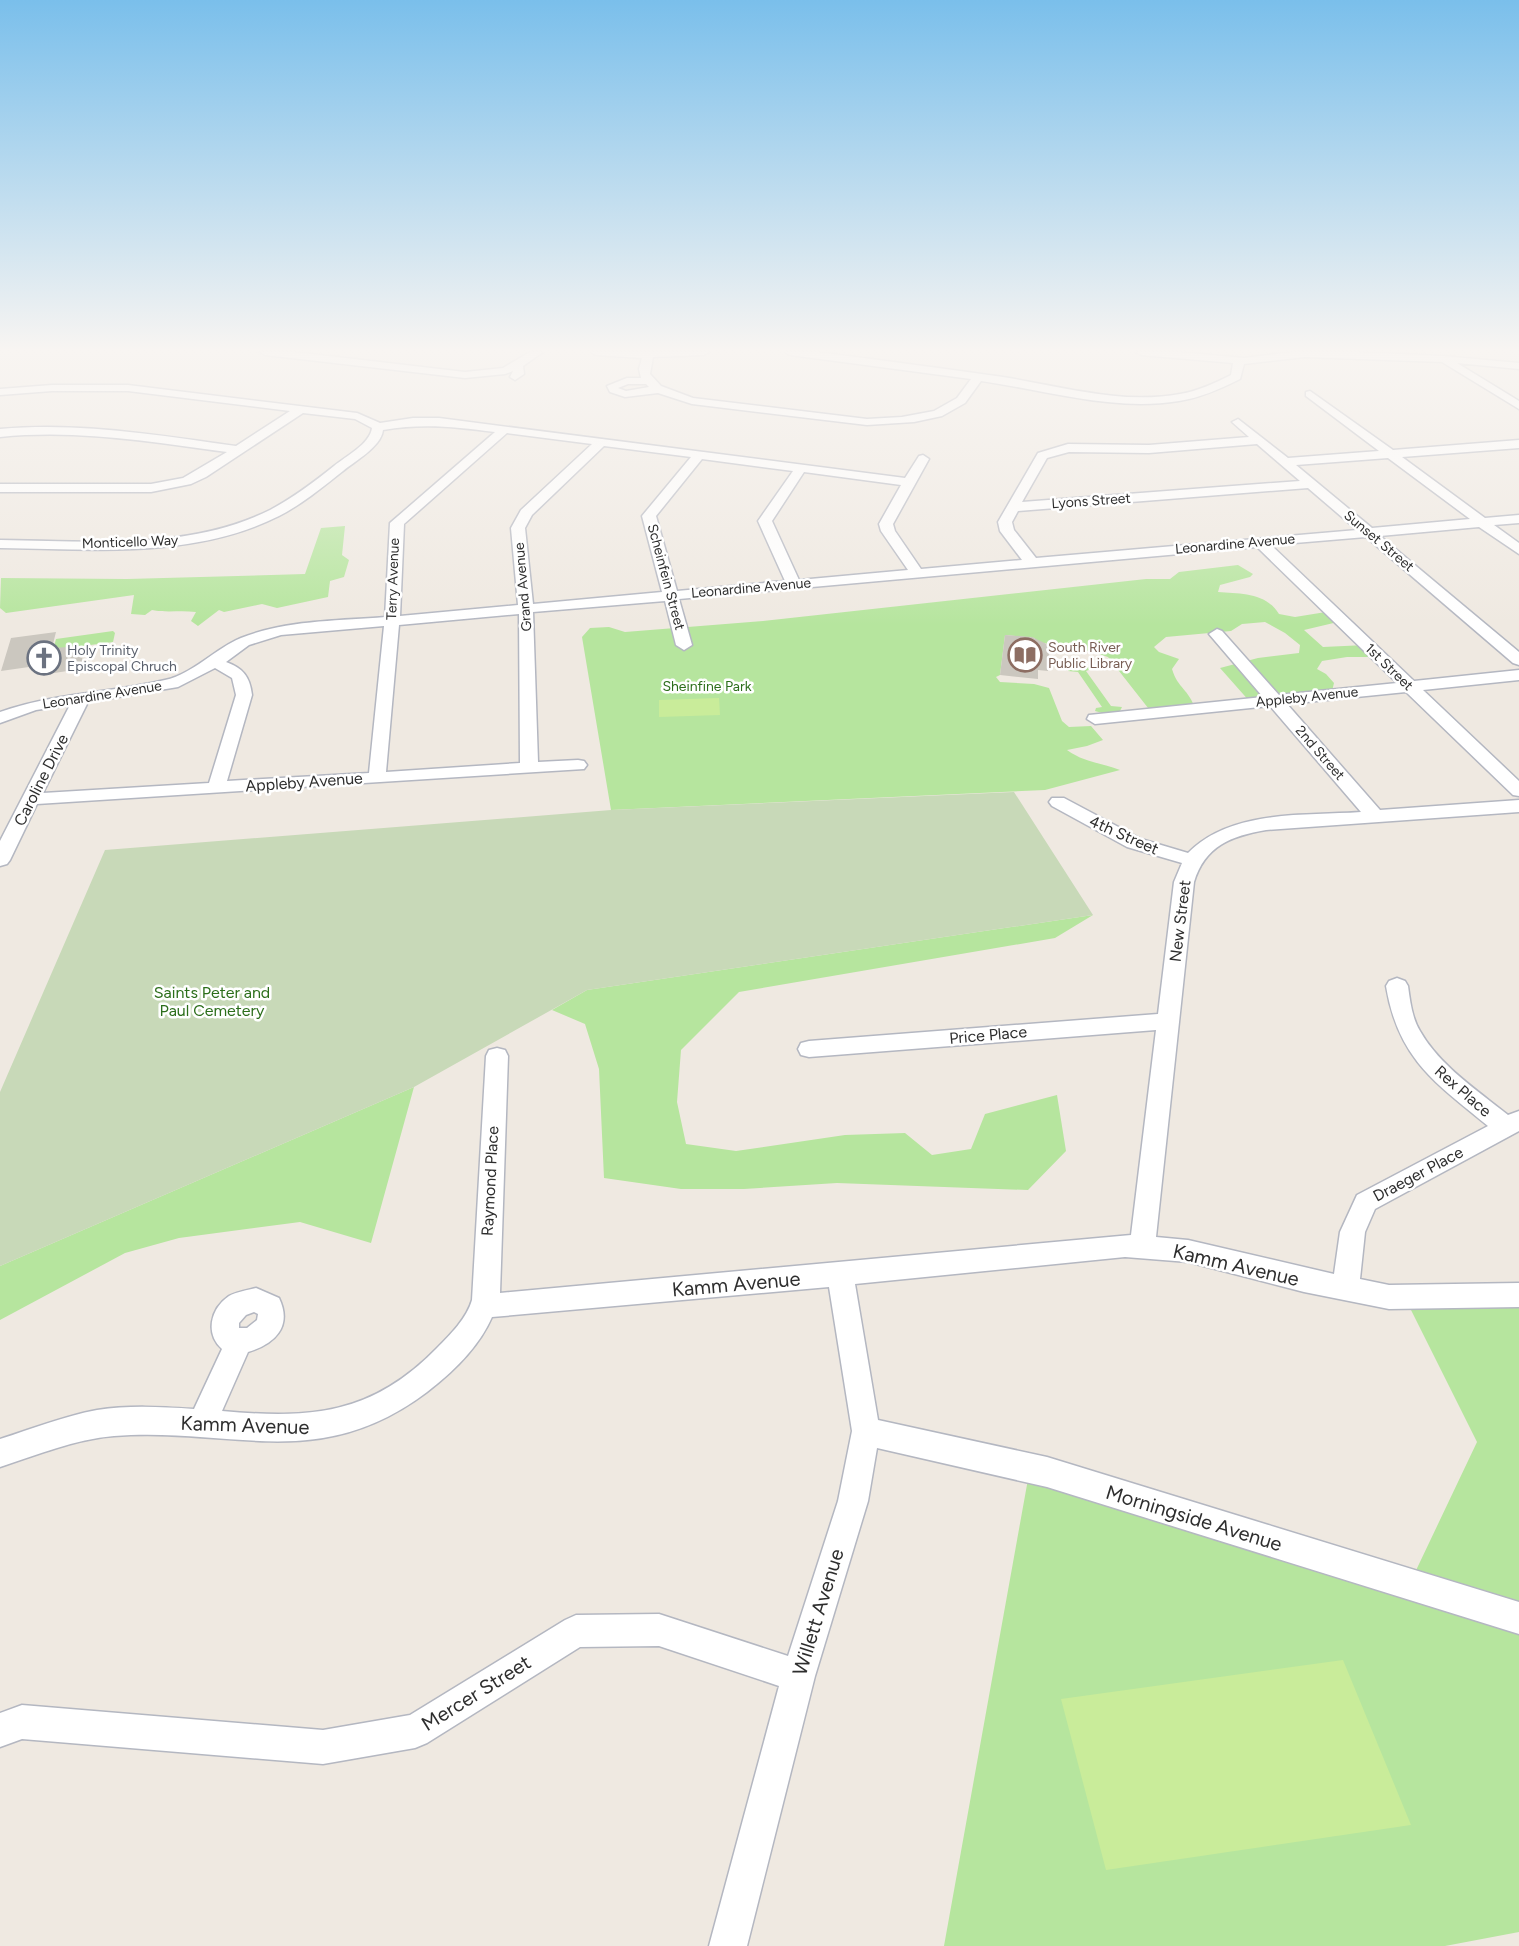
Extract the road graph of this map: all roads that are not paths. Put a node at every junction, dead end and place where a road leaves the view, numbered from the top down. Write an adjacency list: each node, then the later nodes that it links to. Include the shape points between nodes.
1 (183, 443): 11 (street)
2 (249, 443): 11 (street)
3 (370, 443): 25 (street, Monticello Way, via 289,505 231,530 181,541 142,544)
4 (489, 443): 32 (street, Terry Avenue, via 397,523)
5 (600, 443): 31 (street, Grand Avenue, via 520,520)
6 (607, 443): 13 (street)
7 (1221, 443): 20 (street, via 1051,451 1042,456)
8 (1263, 443): 15 (street, Sunset Street)
9 (1376, 443): 12 (street)
10 (1519, 444): 12 (street)
11 (238, 450): 19 (street, via 202,474 172,485)
12 (1391, 454): 15 (street); 22 (street)
13 (699, 455): 16 (street); 30 (street, Scheinfein Street, via 649,516)
14 (923, 459): 17 (street)
15 (1286, 462): 18 (street, Sunset Street)
16 (801, 468): 17 (street); 29 (street, via 765,521)
17 (910, 482): 28 (street, via 886,524)
18 (1312, 484): 20 (street, Lyons Street); 23 (street, Sunset Street)
19 (0, 488)
20 (1014, 507): 27 (street, via 1005,522 1007,531)
21 (1519, 519): 22 (street, Leonardine Avenue)
22 (1483, 522): 23 (street, Leonardine Avenue); 26 (street)
23 (1369, 532): 24 (street, Leonardine Avenue); 35 (street, Sunset Street)
24 (1260, 542): 27 (street, Leonardine Avenue); 38 (street, 1st Street)
25 (0, 544)
26 (1519, 550)
27 (1032, 563): 28 (street, Leonardine Avenue)
28 (917, 573): 29 (street, Leonardine Avenue)
29 (794, 584): 30 (street, Leonardine Avenue)
30 (670, 595): 31 (street, Leonardine Avenue); 34 (street, Scheinfein Street)
31 (526, 608): 32 (street, Leonardine Avenue); 44 (street, Grand Avenue)
32 (392, 620): 36 (street, Leonardine Avenue, via 279,631 244,642); 45 (street, Terry Avenue)
33 (1217, 634): 40 (street, 2nd Street)
34 (684, 645)
35 (1519, 660)
36 (214, 663): 39 (street, Leonardine Avenue, via 172,684); 46 (street, via 236,672 244,682 244,695)
37 (1519, 675): 38 (street, Appleby Avenue)
38 (1410, 687): 40 (street, Appleby Avenue); 47 (street, 1st Street)
39 (81, 699): 41 (street, Leonardine Avenue, via 33,706); 48 (street, Caroline Drive)
40 (1275, 701): 42 (street, Appleby Avenue); 51 (street, 2nd Street)
41 (0, 718)
42 (1095, 719)
43 (578, 765): 44 (street, Appleby Avenue)
44 (530, 768): 45 (street, Appleby Avenue)
45 (377, 777): 46 (street, Appleby Avenue)
46 (216, 788): 48 (street, Appleby Avenue)
47 (1519, 791)
48 (31, 799): 52 (street, Caroline Drive)
49 (1058, 802): 53 (street, 4th Street, via 1134,843)
50 (1519, 806): 51 (street, New Street)
51 (1376, 817): 53 (street, New Street, via 1245,828 1217,838)
52 (0, 860)
53 (1192, 860): 55 (street, New Street, via 1184,882)
54 (1397, 986): 58 (street, Rex Place, via 1410,1035 1436,1069)
55 (1168, 1021): 56 (street, Price Place); 59 (street, New Street)
56 (808, 1049)
57 (497, 1056): 63 (street, Raymond Place)
58 (1512, 1124): 61 (street, Draeger Place, via 1366,1202 1357,1213)
59 (1142, 1247): 60 (street, Kamm Avenue); 61 (street, Kamm Avenue, via 1188,1251)
60 (840, 1274): 63 (street, Kamm Avenue); 66 (street, Willett Avenue)
61 (1346, 1288): 62 (street, Kamm Avenue, via 1389,1297)
62 (1519, 1295)
63 (484, 1306): 65 (street, Kamm Avenue, via 446,1360 380,1409 348,1422 311,1429)
64 (239, 1342): 65 (street)
65 (202, 1423): 67 (street, Kamm Avenue, via 95,1424)
66 (866, 1431): 68 (street, Morningside Avenue, via 1047,1472); 69 (street, Willett Avenue, via 853,1501)
67 (0, 1454)
68 (1519, 1618)
69 (798, 1676): 70 (street, Mercer Street, via 659,1630 576,1631 415,1731 323,1747 22,1722); 71 (street, Willett Avenue)
70 (0, 1730)
71 (728, 1946)

